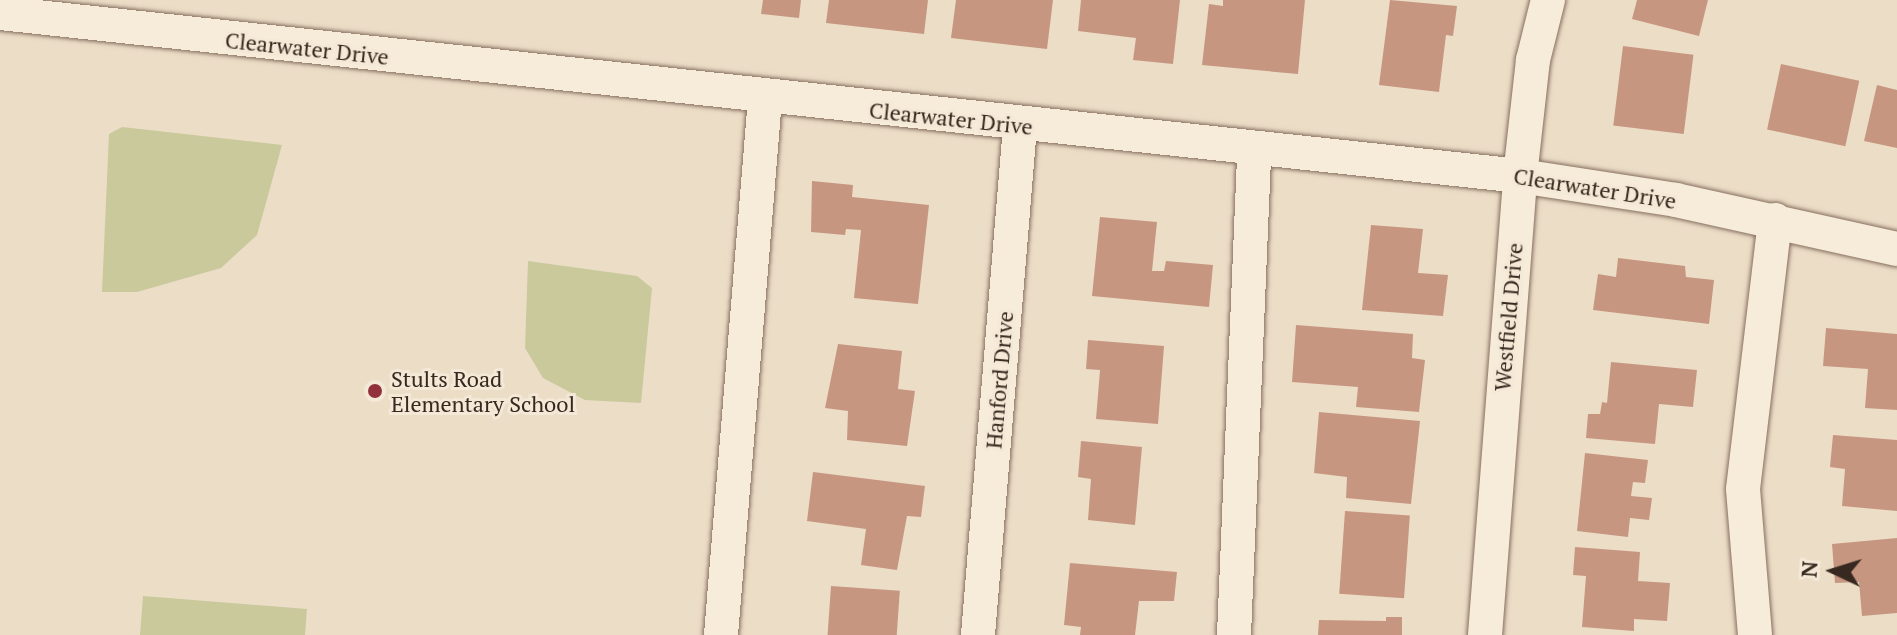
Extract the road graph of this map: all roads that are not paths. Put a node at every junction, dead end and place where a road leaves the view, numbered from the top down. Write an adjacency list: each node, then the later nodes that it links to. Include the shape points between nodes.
1 (1548, 0): 6 (street, Westfield Drive, via 1533,60)
2 (0, 13): 3 (street, Clearwater Drive)
3 (765, 99): 4 (street, Clearwater Drive); 9 (street)
4 (1020, 126): 5 (street, Clearwater Drive); 10 (street, Hanford Drive)
5 (1254, 149): 6 (street, Clearwater Drive); 11 (street)
6 (1520, 176): 7 (street, Clearwater Drive); 12 (street, Westfield Drive)
7 (1775, 220): 8 (street, Clearwater Drive); 13 (street, via 1743,489)
8 (1897, 249)
9 (721, 635)
10 (978, 635)
11 (1234, 635)
12 (1485, 635)
13 (1755, 635)

